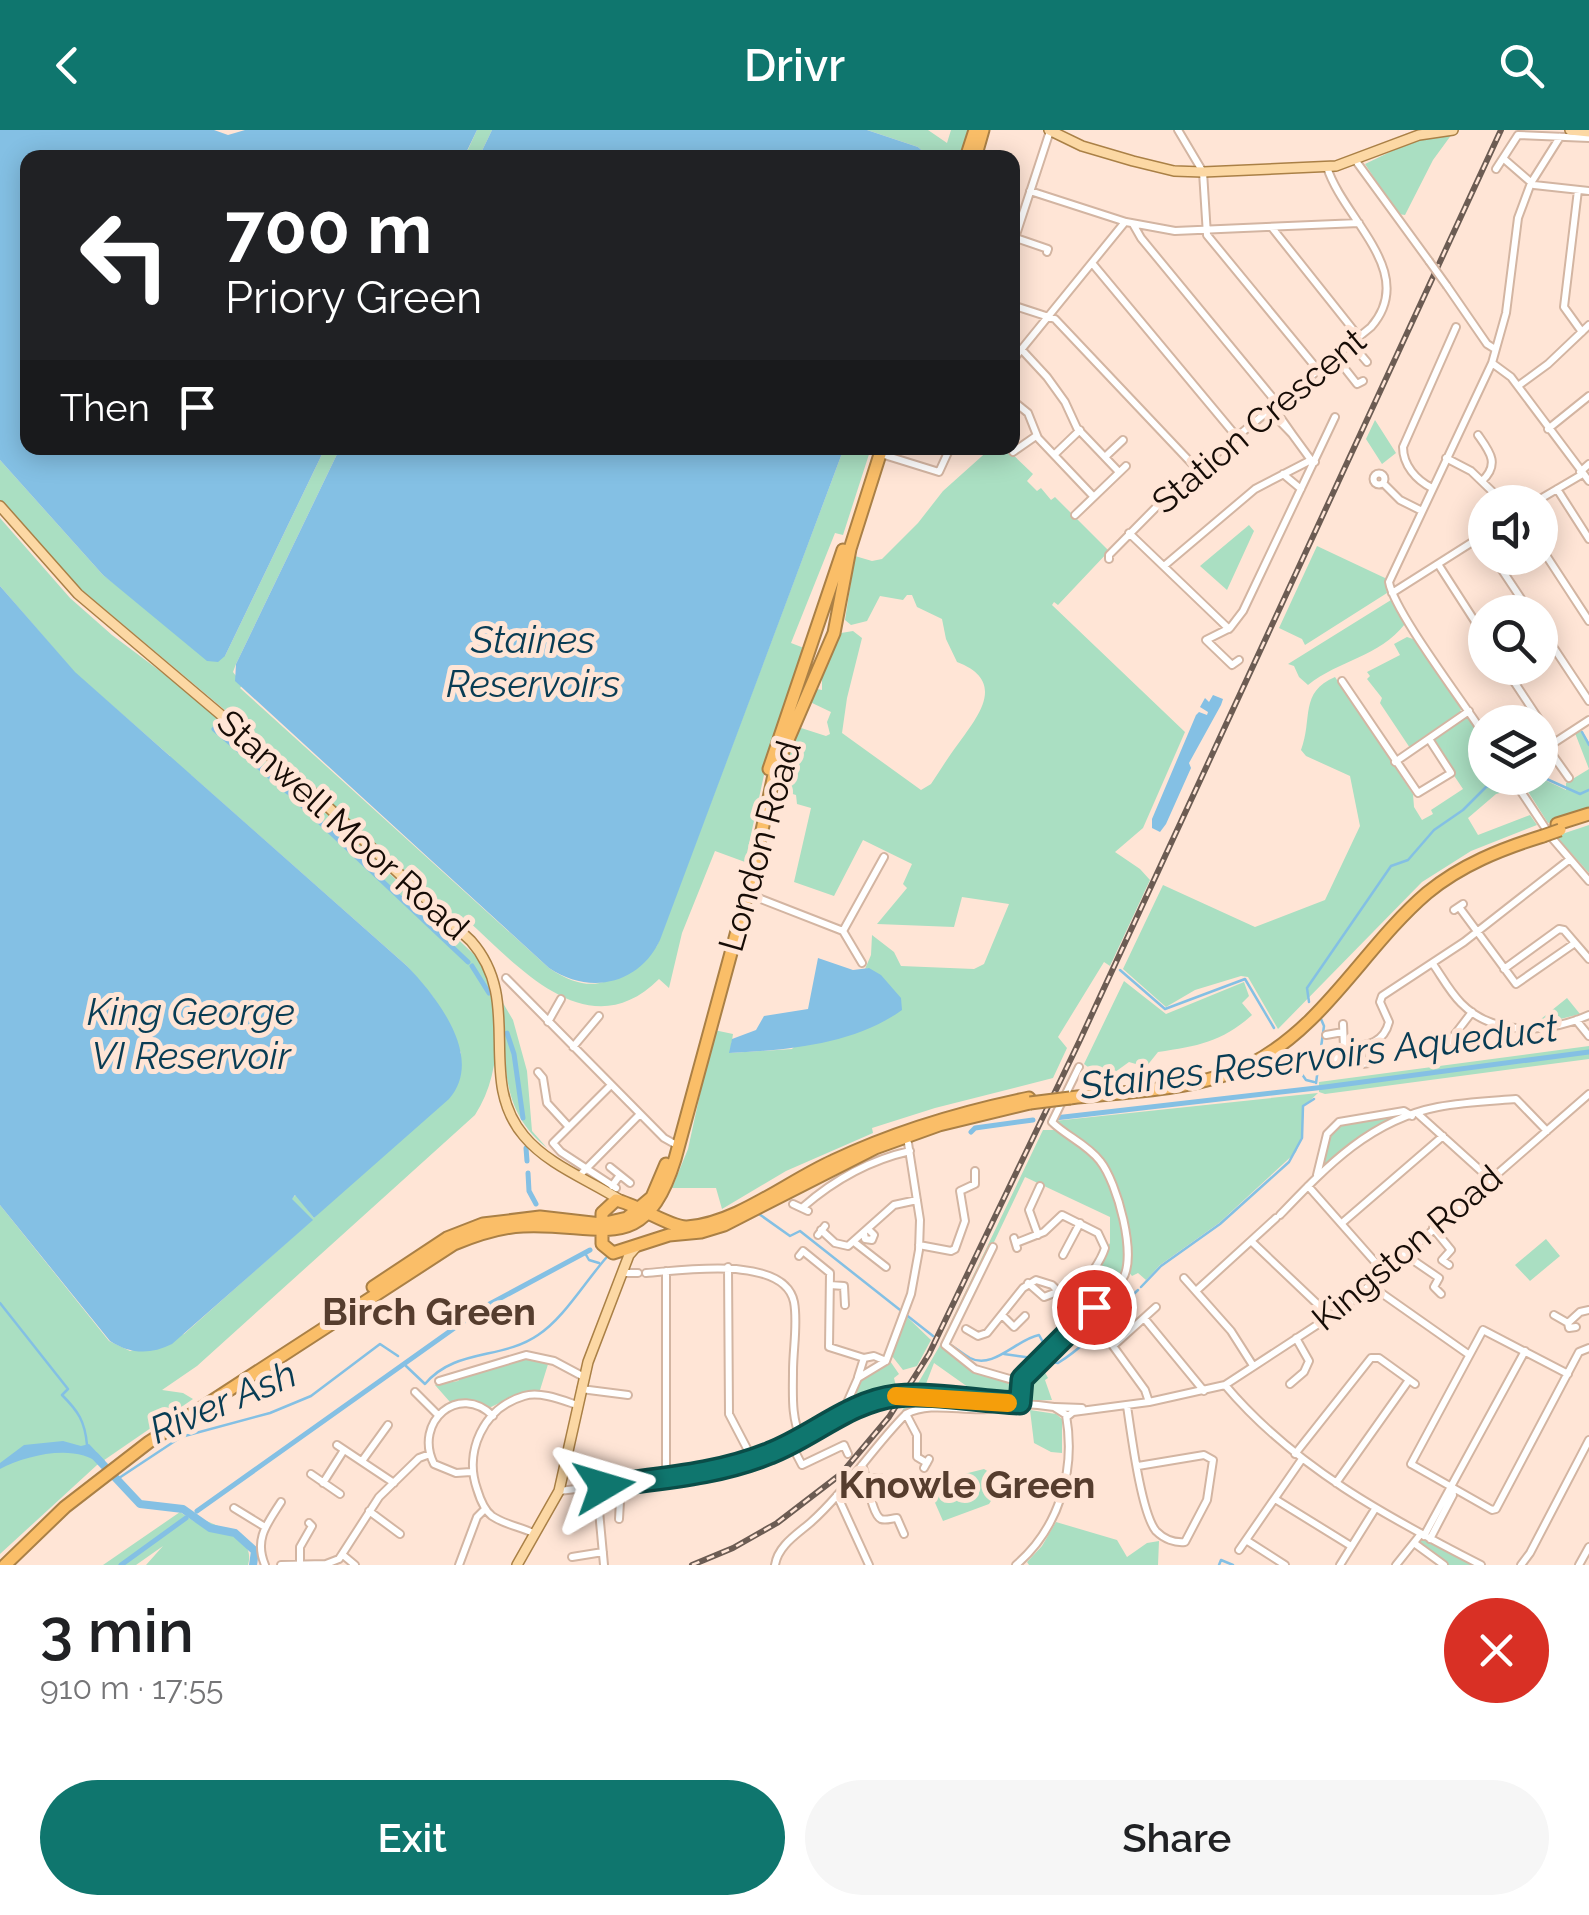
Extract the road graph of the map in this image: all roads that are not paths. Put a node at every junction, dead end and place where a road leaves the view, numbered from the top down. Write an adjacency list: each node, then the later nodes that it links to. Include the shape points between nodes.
1 (1049, 130): 11 (main road, via 1133,161); 15 (street)
2 (1178, 130): 11 (street)
3 (1453, 130): 8 (main road, via 1419,134)
4 (1570, 130): 5 (main road)
5 (1589, 135): 6 (street)
6 (1560, 137): 7 (street, via 1515,136); 12 (street)
7 (1504, 159): 10 (street); 12 (street)
8 (1356, 161): 9 (main road); 30 (street, bridge)
9 (1327, 166): 11 (main road); 17 (street, Station Crescent)
10 (1496, 169)
11 (1203, 172): 20 (street)
12 (1532, 184): 13 (street); 30 (street, via 1518,220)
13 (1578, 190): 14 (street); 26 (street, via 1564,308)
14 (1589, 190)
15 (1030, 191): 16 (street); 18 (street)
16 (1129, 223): 20 (street); 23 (street); 40 (street)
17 (1358, 224): 19 (street); 28 (street, Station Crescent, via 1388,283 1384,308)
18 (1020, 225)
19 (1272, 228): 20 (street); 28 (street)
20 (1206, 232): 35 (street)
21 (1020, 238): 22 (street, via 1037,240)
22 (1048, 252)
23 (1092, 263): 25 (street); 46 (street)
24 (1020, 307): 25 (street)
25 (1049, 316): 31 (street); 58 (street)
26 (1586, 328): 37 (street)
27 (1453, 329): 65 (street, via 1403,447 1418,480)
28 (1359, 337): 29 (street, Station Crescent)
29 (1351, 343): 32 (street, Station Crescent); 33 (street)
30 (1495, 349): 34 (street)
31 (1022, 350): 43 (street)
32 (1335, 356): 35 (street, Station Crescent); 36 (street, via 1357,384)
33 (1366, 363)
34 (1492, 363): 37 (street); 55 (street)
35 (1318, 370): 40 (street, Station Crescent)
36 (1363, 381)
37 (1518, 386): 42 (street)
38 (1589, 396): 42 (street)
39 (1020, 406): 45 (street)
40 (1273, 407): 46 (street, Station Crescent); 56 (street)
41 (1336, 417): 56 (street)
42 (1548, 429): 59 (street)
43 (1080, 430): 49 (street); 54 (street)
44 (1478, 435): 61 (street, via 1493,462)
45 (1036, 436): 48 (street); 49 (street)
46 (1236, 438): 58 (street, Station Crescent)
47 (1123, 440): 54 (street)
48 (1020, 447)
49 (1054, 454): 69 (street)
50 (878, 455): 82 (highway, London Road)
51 (878, 455): 87 (highway)
52 (893, 455): 53 (street, via 937,472)
53 (947, 455)
54 (1105, 457): 69 (street, via 1122,469)
55 (1446, 458): 61 (street); 65 (street)
56 (1313, 461): 60 (street); 67 (street)
57 (1589, 464): 59 (street)
58 (1197, 469): 73 (street, Station Crescent)
59 (1580, 473): 62 (street); 66 (street)
60 (1281, 474): 67 (street); 78 (street)
61 (1482, 481): 64 (street)
62 (1589, 481)
63 (1383, 483): 71 (street)
64 (1486, 485)
65 (1432, 488): 71 (street)
66 (1558, 488)
67 (1301, 489): 84 (street, via 1244,611)
68 (1558, 491): 74 (street)
69 (1093, 496): 72 (street)
70 (0, 506): 140 (main road, Stanwell Moor Road, via 78,594 388,860 480,951 498,993 502,1086 511,1118 535,1148)
71 (1422, 511): 80 (street, via 1390,578)
72 (1075, 515)
73 (1129, 534): 76 (street, Station Crescent); 78 (street)
74 (1589, 538)
75 (1468, 547): 77 (street)
76 (1109, 559)
77 (1438, 564): 80 (street); 81 (street)
78 (1164, 566): 84 (street)
79 (1558, 574): 83 (street)
80 (1392, 593): 91 (street)
81 (1468, 611)
82 (837, 620): 87 (highway, via 825,617); 88 (highway, London Road)
83 (1589, 621)
84 (1229, 629): 86 (street, via 1206,640 1232,665)
85 (1558, 654): 90 (street)
86 (1240, 660)
87 (806, 662): 88 (highway, via 811,674); 138 (highway, via 770,764)
88 (820, 670): 104 (highway, London Road, via 775,770)
89 (1342, 681): 96 (street)
90 (1589, 701)
91 (1468, 708)
92 (1468, 711): 94 (street)
93 (1589, 720): 95 (street)
94 (1428, 738): 96 (street); 96 (street, via 1452,773 1418,793)
95 (1558, 740)
96 (1395, 762)
97 (1558, 762): 98 (street)
98 (1569, 778)
99 (1524, 795): 102 (street)
100 (1589, 817): 137 (highway, bridge, via 1483,858 1438,884 1299,1030 1253,1062 1200,1080 1030,1101)
101 (884, 856): 106 (street)
102 (1570, 859): 103 (street); 107 (street)
103 (1589, 881)
104 (746, 894): 106 (street); 149 (highway, London Road)
105 (1459, 907): 107 (street)
106 (843, 930): 110 (street)
107 (1477, 932): 111 (street); 112 (street)
108 (1576, 943): 109 (street); 112 (street, via 1559,929); 112 (street, via 1520,984)
109 (1589, 959)
110 (862, 962)
111 (1433, 964): 115 (street); 122 (street, via 1382,996 1389,1027 1382,1038)
112 (1504, 969)
113 (506, 978): 119 (street)
114 (561, 999): 119 (street)
115 (1472, 1012): 118 (street, via 1524,1028); 123 (street)
116 (1589, 1015): 118 (street)
117 (599, 1016): 124 (street, via 594,1031)
118 (1576, 1020): 121 (street)
119 (548, 1022): 124 (street)
120 (1326, 1034): 125 (street, via 1343,1028)
121 (1589, 1036)
122 (1360, 1046): 125 (street); 127 (street, via 1362,1064)
123 (1446, 1047)
124 (573, 1048): 130 (street)
125 (1344, 1048): 126 (street)
126 (1322, 1061)
127 (1375, 1062)
128 (1078, 1067): 187 (street, via 1052,1122 1084,1144 1116,1189 1129,1264)
129 (538, 1072): 134 (street, via 547,1103)
130 (611, 1086): 132 (street); 134 (street)
131 (1589, 1094): 135 (street, Kingston Road)
132 (640, 1114): 138 (street); 140 (street)
133 (1415, 1115): 135 (street, via 1516,1099); 136 (street); 143 (street, via 1364,1136); 143 (street, via 1339,1122 1327,1134)
134 (569, 1127): 140 (street, via 553,1146)
135 (1547, 1130): 144 (street, Kingston Road)
136 (1443, 1136): 144 (street); 157 (street)
137 (908, 1137): 151 (street); 152 (street, via 806,1209); 155 (highway, via 807,1173 714,1221 682,1227); 162 (highway, via 724,1224)
138 (673, 1143): 153 (highway)
139 (610, 1167): 142 (street)
140 (583, 1171): 146 (main road, Stanwell Moor Road); 150 (street)
141 (977, 1172): 167 (street, via 975,1184 960,1190 965,1222 955,1249)
142 (620, 1175): 145 (street); 150 (street)
143 (1317, 1176): 148 (street)
144 (1490, 1180): 159 (street, Kingston Road)
145 (630, 1183)
146 (596, 1184): 150 (main road, Stanwell Moor Road); 154 (main road)
147 (1040, 1186): 161 (street, via 1030,1207)
148 (1308, 1186): 157 (street); 163 (street)
149 (664, 1190): 153 (highway); 155 (highway)
150 (616, 1191): 153 (highway); 154 (highway)
151 (917, 1200): 164 (street, via 894,1205); 167 (street)
152 (793, 1204)
153 (641, 1210): 154 (highway, via 627,1226); 155 (highway)
154 (602, 1219): 158 (highway); 169 (highway)
155 (664, 1219): 162 (highway)
156 (1080, 1223): 161 (street, via 1058,1216); 170 (street); 187 (street, via 1105,1243 1086,1282)
157 (1342, 1223): 176 (street)
158 (582, 1227): 169 (highway); 275 (highway, via 524,1226 454,1244 120,1459)
159 (1433, 1228): 171 (street, Kingston Road); 173 (street, via 1451,1250 1442,1260)
160 (821, 1230): 164 (street, via 835,1242)
161 (1038, 1235): 165 (street)
162 (656, 1239): 166 (highway)
163 (1251, 1241): 183 (street); 194 (street)
164 (854, 1242): 175 (street)
165 (1016, 1243)
166 (638, 1246): 169 (highway); 178 (main road)
167 (919, 1246): 203 (street)
168 (993, 1248): 209 (street, via 946,1348 975,1369)
169 (606, 1250): 189 (main road, via 619,1270)
170 (1062, 1250)
171 (1404, 1254): 176 (street, Kingston Road); 185 (street, via 1439,1278 1434,1287)
172 (799, 1256): 182 (street, via 803,1251 828,1270)
173 (1450, 1266)
174 (728, 1267): 177 (street); 229 (street, via 774,1279 793,1298 793,1420); 235 (street, via 729,1414)
175 (886, 1267)
176 (1384, 1271): 181 (street, Kingston Road)
177 (666, 1272): 178 (street); 242 (street)
178 (623, 1273): 189 (main road)
179 (1184, 1278): 183 (street)
180 (1028, 1284): 184 (street, via 1044,1281); 184 (street, via 1044,1298); 191 (street)
181 (1370, 1284): 194 (street, Kingston Road); 201 (street)
182 (830, 1285): 186 (street, via 844,1286); 202 (street, via 830,1347)
183 (1196, 1291): 204 (street)
184 (1057, 1292): 195 (street)
185 (1440, 1294)
186 (845, 1304)
187 (1098, 1304): 195 (street)
188 (1156, 1307): 196 (street)
189 (608, 1308): 206 (main road)
190 (1589, 1310): 192 (street, via 1572,1325)
191 (1002, 1314): 193 (street, via 1014,1327); 197 (street, via 983,1335)
192 (1554, 1314)
193 (1025, 1316)
194 (1330, 1316): 198 (street, Kingston Road)
195 (1084, 1317): 209 (street)
196 (1144, 1318): 213 (street); 217 (street, via 1113,1349)
197 (966, 1329)
198 (1296, 1338): 204 (street, Kingston Road); 210 (street, via 1309,1362)
199 (1589, 1348): 205 (street, via 1579,1352)
200 (1525, 1351): 201 (street, via 1482,1326); 205 (street); 249 (street)
201 (1468, 1354): 249 (street, via 1408,1465)
202 (864, 1358): 203 (street); 207 (street)
203 (886, 1361): 207 (street)
204 (1252, 1364): 211 (street, Kingston Road)
205 (1568, 1374): 249 (street, via 1498,1506 1492,1510)
206 (584, 1377): 208 (street, via 526,1354); 212 (main road)
207 (858, 1378): 216 (street)
208 (439, 1382)
209 (1020, 1382): 219 (street)
210 (1290, 1384)
211 (1224, 1385): 213 (street, Kingston Road); 234 (street)
212 (581, 1388): 214 (street); 220 (main road)
213 (1204, 1391): 217 (street, Kingston Road)
214 (628, 1395)
215 (416, 1396): 224 (street)
216 (847, 1400): 222 (street); 226 (street)
217 (1150, 1402): 221 (street, Kingston Road)
218 (1010, 1403): 219 (street, Kingston Road); 222 (street, Kingston Road, bridge, via 894,1396); 225 (street)
219 (1020, 1403): 223 (street, Kingston Road)
220 (577, 1404): 227 (street, via 527,1395); 250 (main road)
221 (1126, 1406): 223 (street, Kingston Road); 239 (street)
222 (852, 1411): 226 (street, Kingston Road)
223 (1068, 1411): 285 (street, via 1058,1506 1041,1539)
224 (438, 1414): 227 (street, via 460,1404); 232 (street, via 428,1436)
225 (906, 1414): 237 (street, via 917,1435 917,1456); 238 (street)
226 (842, 1415): 229 (street, Kingston Road)
227 (492, 1416): 241 (street, via 476,1442)
228 (388, 1425): 236 (street)
229 (800, 1439): 231 (street, Kingston Road)
230 (1589, 1440): 291 (street)
231 (791, 1444): 233 (street, via 802,1465 844,1445); 235 (street, Kingston Road)
232 (430, 1454): 241 (street, via 438,1467); 246 (street)
233 (848, 1454)
234 (1298, 1456): 245 (street); 245 (street, via 1371,1358 1412,1382); 254 (street)
235 (753, 1460): 242 (street, Kingston Road)
236 (362, 1461): 244 (street, via 341,1448); 246 (street)
237 (927, 1463)
238 (862, 1465): 243 (street); 253 (street)
239 (1138, 1466): 239 (street, via 1204,1455 1215,1465 1208,1500 1185,1542 1158,1532)
240 (311, 1474): 244 (street)
241 (472, 1476): 257 (street)
242 (666, 1478): 247 (street, Kingston Road)
243 (867, 1479): 251 (street, via 880,1478); 265 (street, via 879,1517 897,1518)
244 (323, 1483): 252 (street)
245 (1336, 1483): 258 (street)
246 (394, 1484): 259 (street)
247 (621, 1484): 248 (street, Kingston Road); 260 (street)
248 (601, 1486): 250 (street, Kingston Road); 272 (street)
249 (1452, 1488): 266 (street)
250 (558, 1491): 264 (main road)
251 (886, 1491)
252 (340, 1494)
253 (837, 1495): 283 (street, via 782,1549); 284 (street)
254 (1275, 1499): 267 (street); 269 (street)
255 (281, 1502): 262 (street)
256 (234, 1508): 262 (street)
257 (486, 1509): 264 (street); 280 (street)
258 (1375, 1509): 266 (street); 269 (street)
259 (370, 1511): 263 (street); 273 (street)
260 (619, 1520)
261 (309, 1523): 276 (street)
262 (265, 1527): 277 (street)
263 (400, 1534)
264 (536, 1534): 281 (main road)
265 (904, 1534)
266 (1425, 1536): 268 (street); 290 (street)
267 (1246, 1540): 271 (street); 286 (street)
268 (1414, 1543): 288 (street); 289 (street)
269 (1351, 1546): 287 (street)
270 (1589, 1547): 292 (street)
271 (1240, 1550)
272 (603, 1552): 274 (street); 282 (street)
273 (343, 1556): 276 (street); 279 (street)
274 (572, 1557)
275 (2, 1563)
276 (300, 1564): 278 (street)
277 (264, 1565)
278 (281, 1565)
279 (355, 1565)
280 (459, 1565)
281 (517, 1565)
282 (604, 1565)
283 (775, 1565)
284 (868, 1565)
285 (1016, 1565)
286 (1285, 1565)
287 (1340, 1565)
288 (1396, 1565)
289 (1444, 1565)
290 (1481, 1565)
291 (1521, 1565)
292 (1580, 1565)

